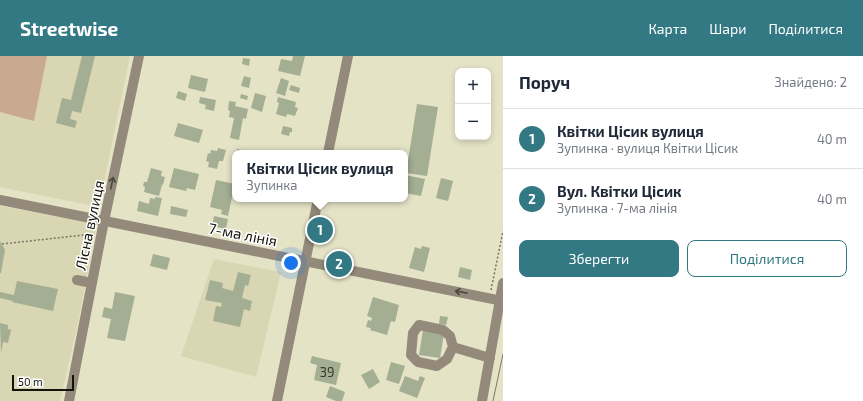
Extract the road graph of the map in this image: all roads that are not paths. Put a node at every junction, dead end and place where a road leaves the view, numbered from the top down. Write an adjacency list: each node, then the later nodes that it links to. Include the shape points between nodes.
1 (139, 56): 6 (street, Лісна вулиця, one-way to 1)
2 (348, 56): 3 (street)
3 (329, 150)
4 (0, 200): 6 (street, 7-ма лінія)
5 (317, 202): 7 (street)
6 (104, 223): 7 (street, 7-ма лінія); 9 (street, Лісна вулиця)
7 (305, 261): 11 (street, 7-ма лінія, one-way to 7); 15 (street)
8 (77, 280): 9 (street)
9 (92, 283): 14 (street, Лісна вулиця)
10 (503, 283): 11 (street)
11 (501, 300): 13 (street)
12 (453, 347): 12 (street, via 447,359 437,366 418,362 411,355 413,333 419,325 443,330 450,336); 13 (street)
13 (490, 358): 16 (street)
14 (69, 401)
15 (277, 401)
16 (482, 401)

